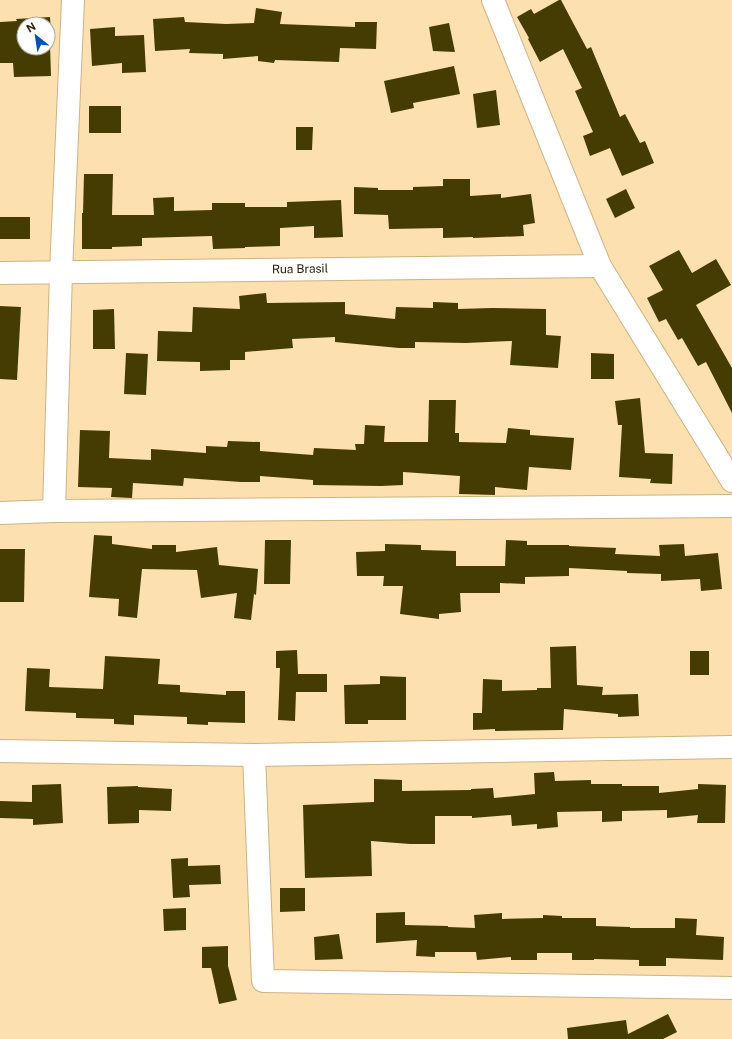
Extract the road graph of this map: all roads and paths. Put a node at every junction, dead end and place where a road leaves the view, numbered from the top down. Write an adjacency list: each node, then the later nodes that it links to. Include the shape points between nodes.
1 (73, 0): 4 (street)
2 (493, 0): 3 (street)
3 (600, 266): 4 (street, Rua Brasil); 6 (street)
4 (61, 272): 5 (street, Rua Brasil); 8 (street)
5 (0, 273)
6 (732, 481)
7 (732, 506): 8 (street)
8 (54, 511): 9 (street)
9 (0, 512)
10 (732, 747): 12 (street)
11 (0, 751): 12 (street)
12 (254, 755): 13 (street, via 263,981)
13 (732, 988)

